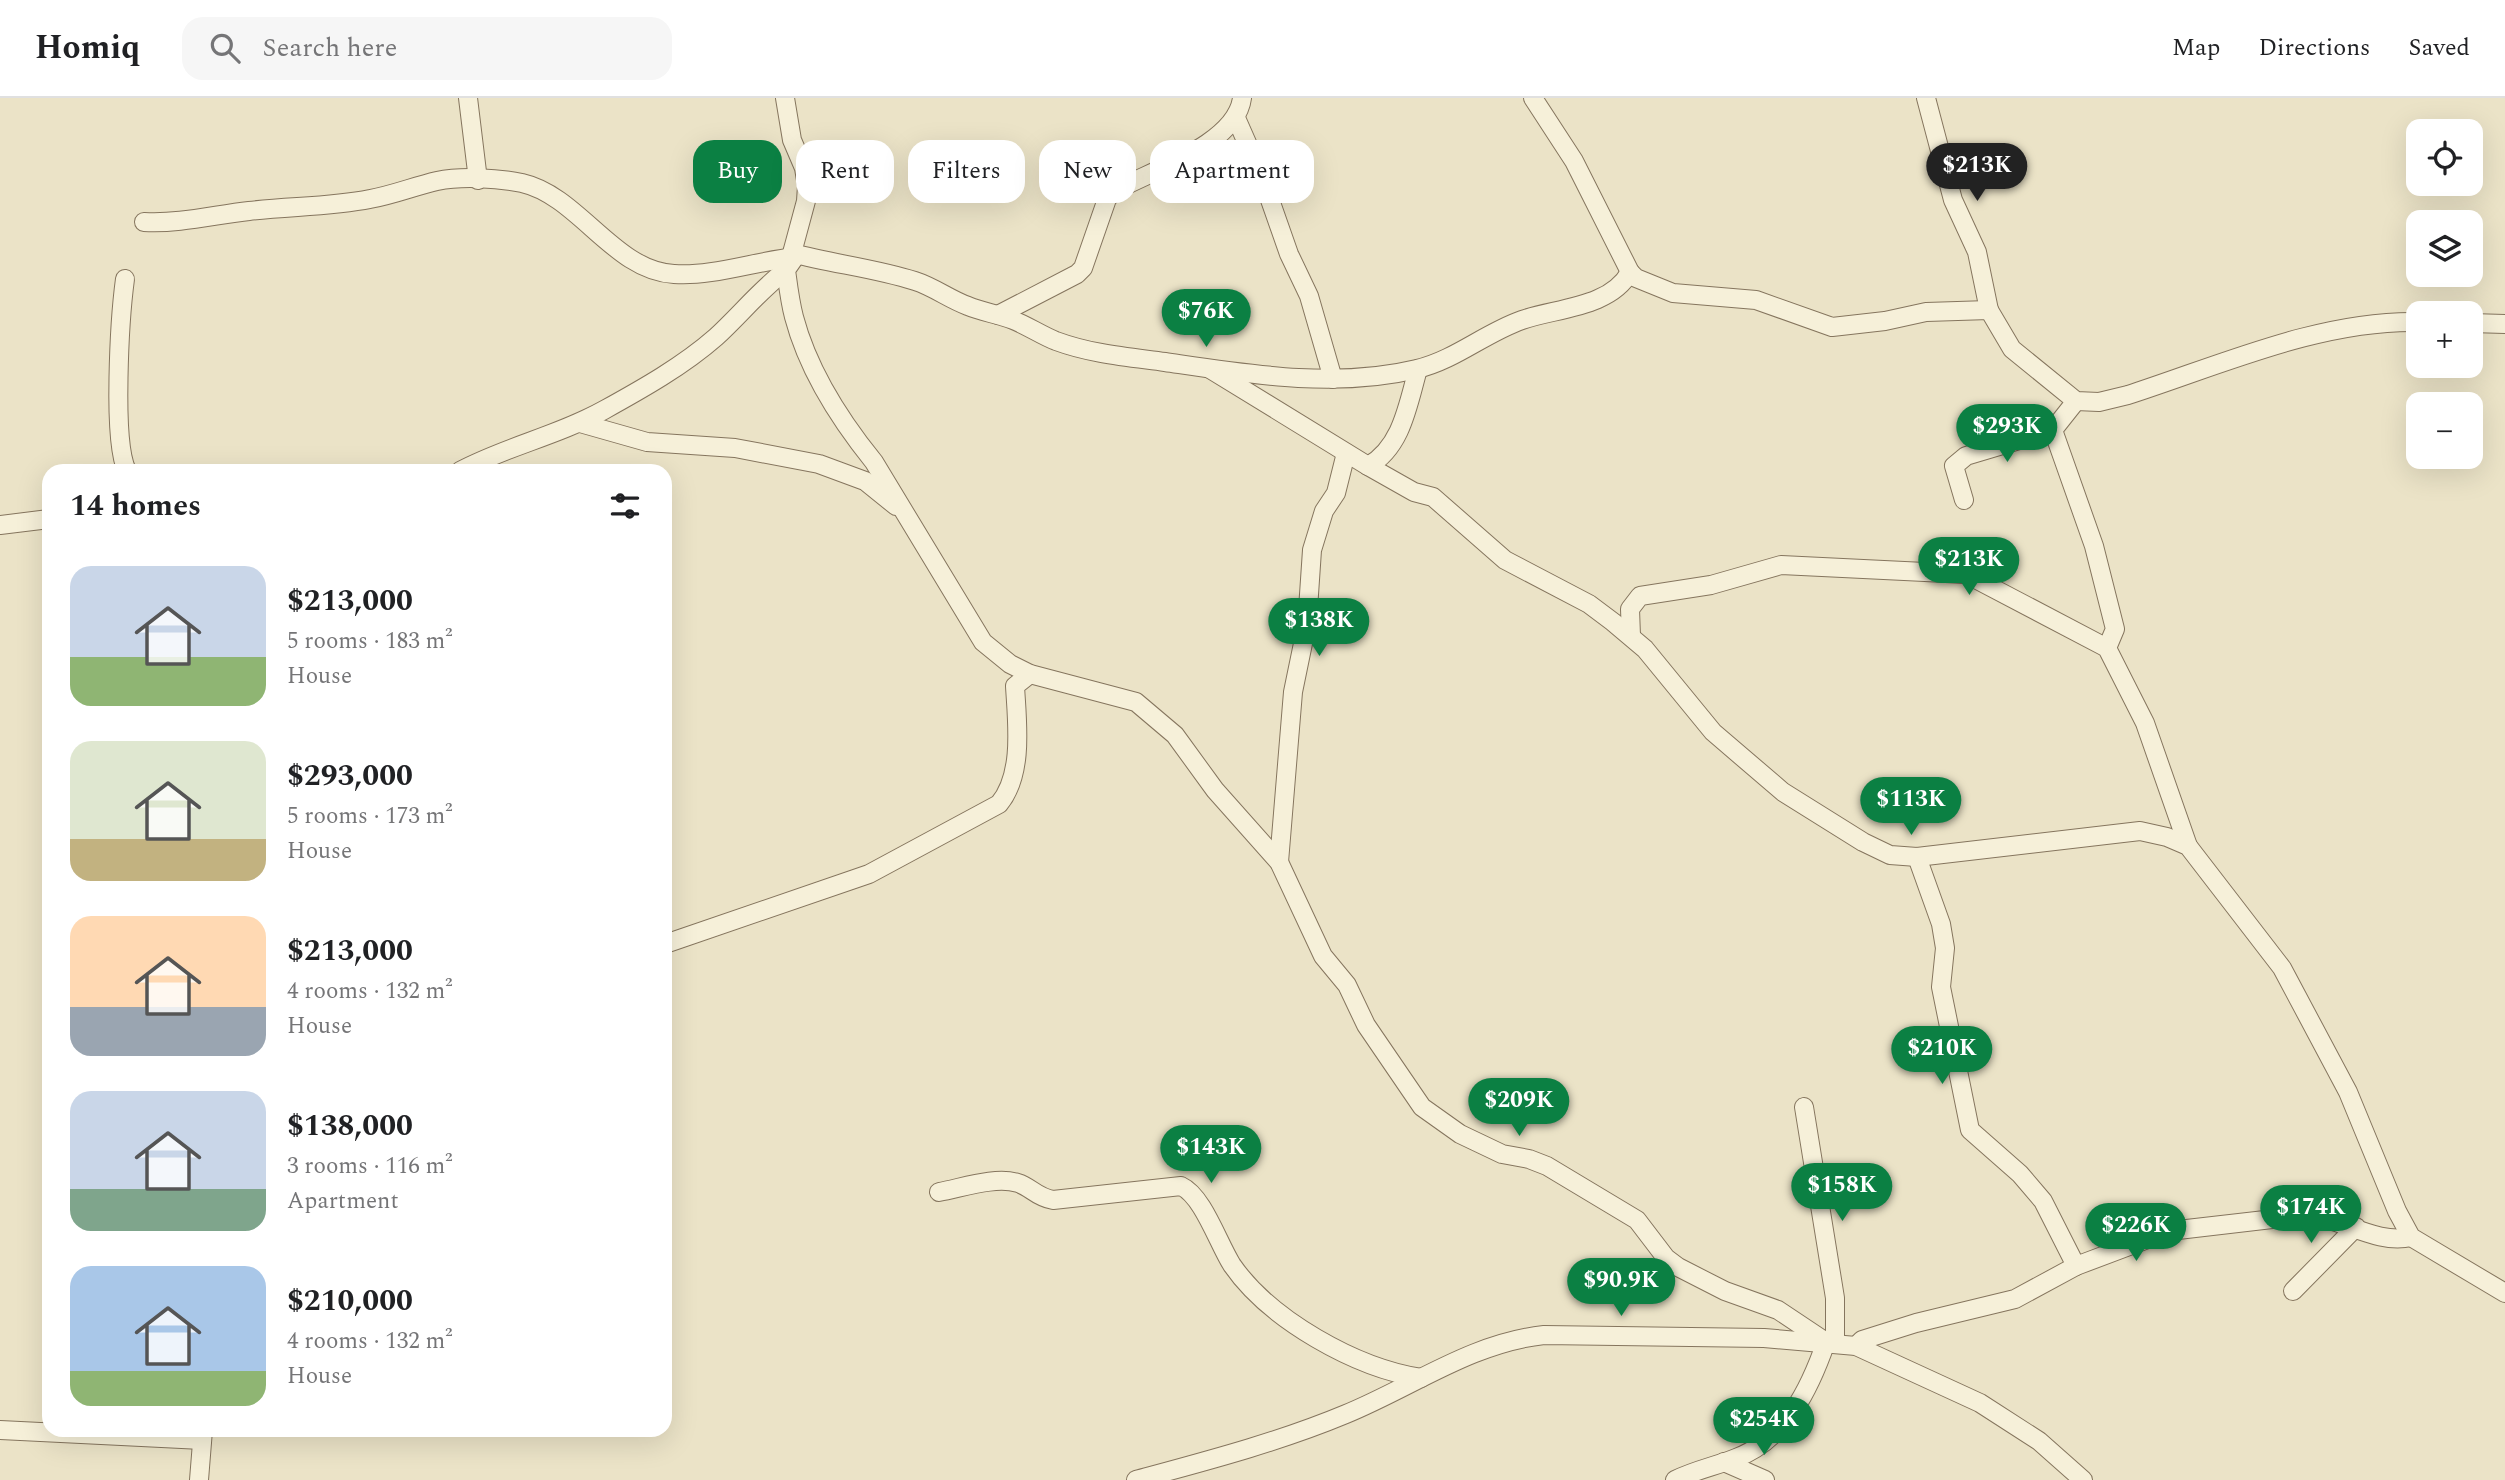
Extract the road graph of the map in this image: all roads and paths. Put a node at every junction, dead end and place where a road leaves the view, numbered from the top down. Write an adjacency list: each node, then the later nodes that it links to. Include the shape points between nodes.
1 (468, 98): 7 (street)
2 (785, 98): 9 (street, via 807,186)
3 (1242, 98): 6 (street)
4 (1533, 98): 10 (street, via 1574,161)
5 (1926, 98): 12 (street, via 1953,200 1977,252)
6 (1236, 118): 13 (street, via 1194,152 1113,192 1083,268); 19 (street, via 1309,296)
7 (478, 180): 8 (street, via 437,181 340,204); 9 (street, via 523,183 541,192 646,268 674,274)
8 (144, 222)
9 (791, 260): 13 (street, via 870,267); 21 (street, via 716,337 681,364); 28 (street, via 794,317 818,377)
10 (1630, 272): 12 (street, via 1673,293 1756,300 1832,327 1926,312); 18 (street, via 1612,290 1589,302 1523,320)
11 (125, 279): 24 (street, via 120,342 120,447)
12 (1989, 310): 20 (street, via 2012,349)
13 (998, 315): 17 (street, via 1088,351)
14 (2406, 322): 20 (street, via 2338,327 2128,395 2099,402)
15 (2483, 323): 16 (street)
16 (2505, 324)
17 (1210, 369): 19 (street); 23 (street)
18 (1418, 369): 19 (street); 26 (street, via 1402,426 1384,457)
19 (1333, 379)
20 (2076, 401): 22 (street)
21 (580, 423): 25 (street); 28 (street, via 647,442 735,448 819,464 865,481)
22 (2053, 430): 27 (street, via 1966,456 1954,466); 32 (street, via 2094,546 2115,629)
23 (1346, 453): 26 (street); 36 (street, via 1340,481 1324,510 1312,550 1306,632 1293,692)
24 (125, 464)
25 (473, 464)
26 (1368, 466): 31 (street, via 1414,492 1433,497 1505,561 1589,604)
27 (1964, 500)
28 (902, 510): 33 (street, via 974,630 1010,664)
29 (42, 520): 30 (street)
30 (0, 525)
31 (1630, 636): 32 (street, via 1630,609 1640,596 1711,585 1781,565 1960,572); 35 (street, via 1713,732 1783,792 1863,842 1890,855)
32 (2107, 648): 34 (street, via 2145,723)
33 (1030, 674): 36 (street, via 1125,696 1148,709 1175,735 1215,790); 37 (street, via 1015,686 1015,762 999,804 869,874)
34 (2188, 846): 35 (street, via 2152,833 2130,831); 41 (street, via 2282,968 2348,1092)
35 (1917, 857): 42 (street, via 1941,924 1945,948 1941,988 1970,1130 2043,1201)
36 (1279, 862): 45 (street, via 1323,956 1422,1107 1460,1134 1502,1154 1547,1166 1637,1220 1678,1267 1778,1310)
37 (672, 942)
38 (1804, 1107): 45 (street, via 1835,1298)
39 (939, 1192): 47 (street, via 1015,1182 1053,1200 1181,1186 1195,1196 1248,1287 1291,1322 1360,1360)
40 (2356, 1227): 41 (street, via 2389,1239); 42 (street, via 2308,1215 2178,1230); 43 (street)
41 (2411, 1237): 44 (street)
42 (2076, 1266): 46 (street, via 2015,1298 1916,1323)
43 (2292, 1291)
44 (2505, 1293)
45 (1830, 1342): 46 (street); 47 (street, via 1544,1335 1497,1343); 51 (street, via 1788,1419 1762,1443)
46 (1856, 1346): 56 (street, via 1980,1403 2039,1441)
47 (1421, 1378): 53 (street, via 1342,1416)
48 (0, 1430): 49 (street)
49 (42, 1431)
50 (202, 1437): 52 (street)
51 (1724, 1462): 54 (street); 55 (street)
52 (199, 1480)
53 (1136, 1480)
54 (1675, 1480)
55 (1765, 1480)
56 (2083, 1480)

